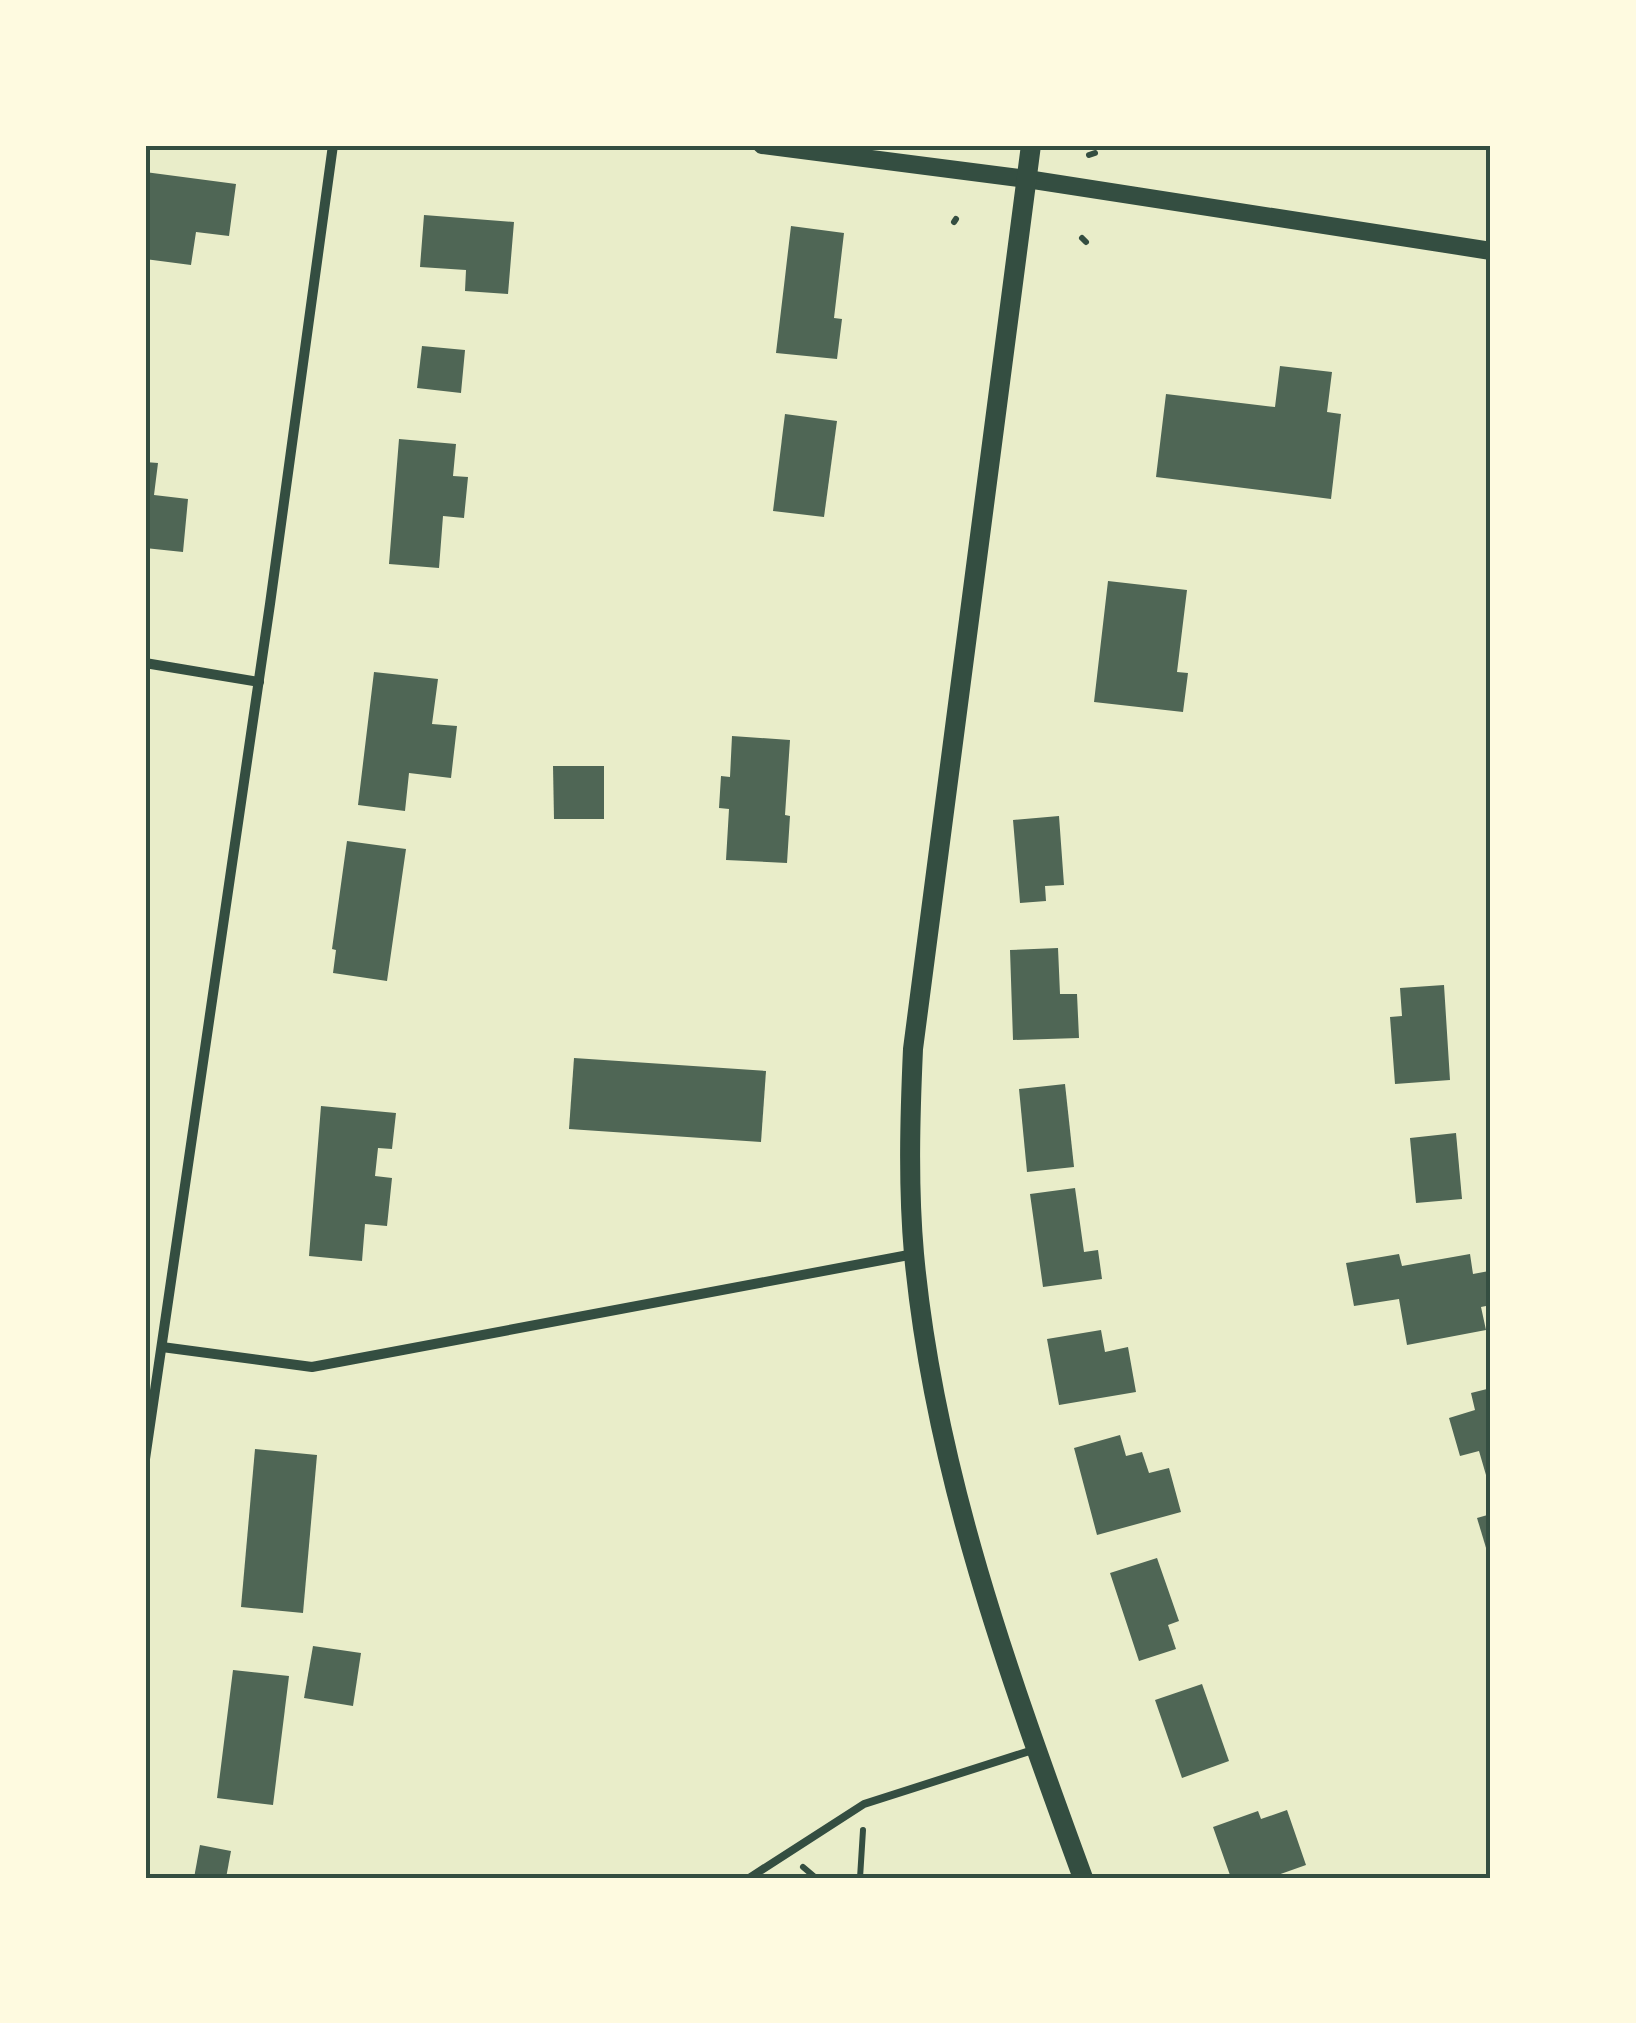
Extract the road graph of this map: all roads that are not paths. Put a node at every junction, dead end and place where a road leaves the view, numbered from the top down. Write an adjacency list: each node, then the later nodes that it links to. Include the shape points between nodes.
1 (332, 145): 7 (street)
2 (762, 145): 4 (street)
3 (1031, 145): 4 (main road)
4 (1026, 180): 5 (street); 8 (main road, via 913,1048)
5 (1491, 251)
6 (145, 663): 7 (street)
7 (259, 682): 9 (street)
8 (914, 1254): 9 (street, via 312,1367); 11 (main road, via 935,1398 968,1540)
9 (162, 1347): 10 (street)
10 (145, 1459)
11 (1036, 1749): 12 (lane, via 864,1804); 13 (main road)
12 (749, 1878)
13 (1083, 1878)

